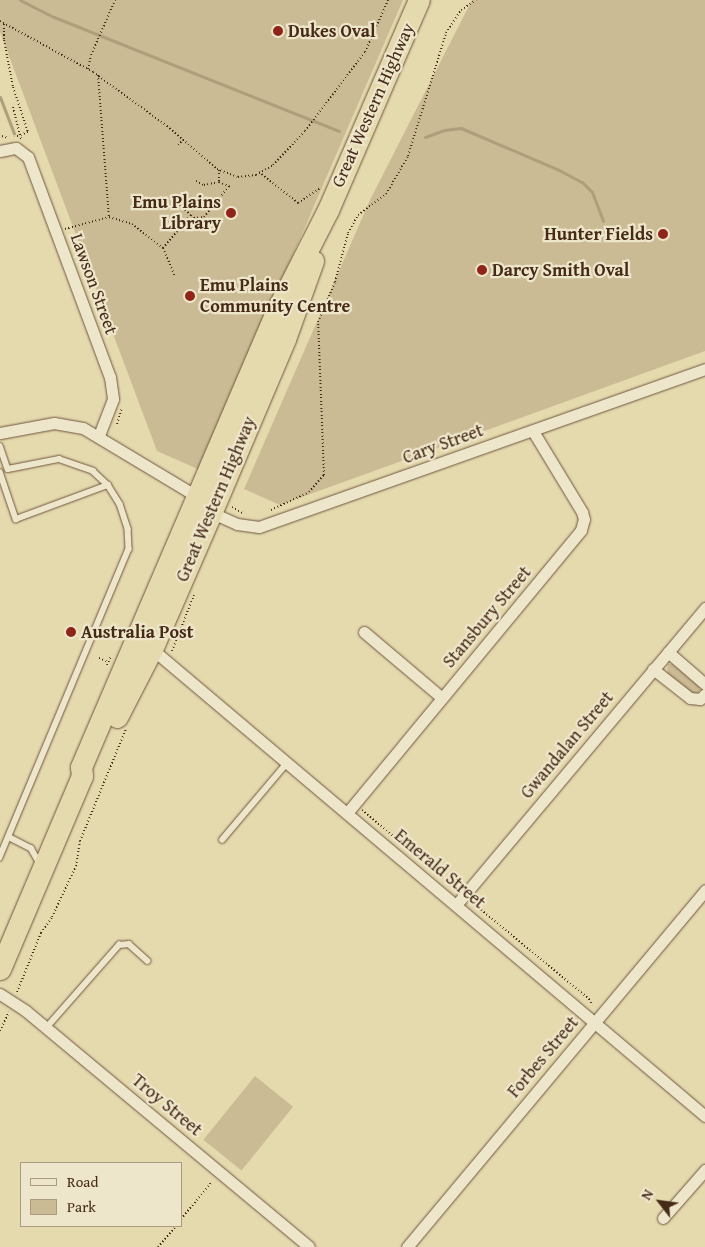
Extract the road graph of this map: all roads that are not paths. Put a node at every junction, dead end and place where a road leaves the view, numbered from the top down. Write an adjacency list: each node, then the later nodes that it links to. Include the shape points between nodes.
1 (419, 0): 11 (highway, Great Western Highway, via 328,210 298,307)
2 (0, 151): 6 (street, Lawson Street, via 19,149 28,158 110,377 113,399)
3 (705, 369): 4 (street, Cary Street)
4 (533, 431): 11 (street, Cary Street, via 267,526 244,526); 19 (street, Stansbury Street, via 582,512 583,525)
5 (0, 433): 6 (street, Cary Street, via 54,423 83,428)
6 (99, 436): 11 (street, Cary Street)
7 (0, 446): 8 (lane)
8 (8, 469): 9 (lane); 10 (lane, via 65,460 93,471)
9 (0, 472): 10 (lane, via 16,519)
10 (108, 485): 23 (lane, via 126,520 128,557)
11 (212, 506): 14 (highway, Great Western Highway); 21 (highway, Great Western Highway, via 81,767)
12 (705, 608): 15 (street, Gwandalan Street)
13 (364, 632): 19 (street)
14 (152, 649): 20 (street, Emerald Street); 21 (highway, Great Western Highway, via 90,772)
15 (668, 652): 16 (street, Gwandalan Street); 17 (street)
16 (653, 669): 18 (street, via 690,698 697,700); 28 (street, Gwandalan Street)
17 (705, 684)
18 (705, 694)
19 (442, 698): 22 (street, Stansbury Street)
20 (287, 763): 22 (street, Emerald Street); 24 (lane)
21 (82, 776): 26 (highway, Great Western Highway)
22 (347, 814): 28 (street, Emerald Street)
23 (9, 837): 25 (lane); 26 (lane, via 35,852)
24 (222, 840)
25 (0, 858)
26 (40, 874): 30 (highway, Great Western Highway)
27 (705, 890): 32 (street, Forbes Street)
28 (456, 905): 32 (street, Emerald Street)
29 (148, 961): 33 (lane, via 129,944 119,946)
30 (0, 969)
31 (0, 994): 33 (street, Troy Street)
32 (594, 1023): 34 (street, Emerald Street); 38 (street, Forbes Street)
33 (46, 1028): 37 (street, Troy Street)
34 (705, 1116)
35 (705, 1170): 36 (street)
36 (663, 1218)
37 (309, 1247)
38 (407, 1247)

